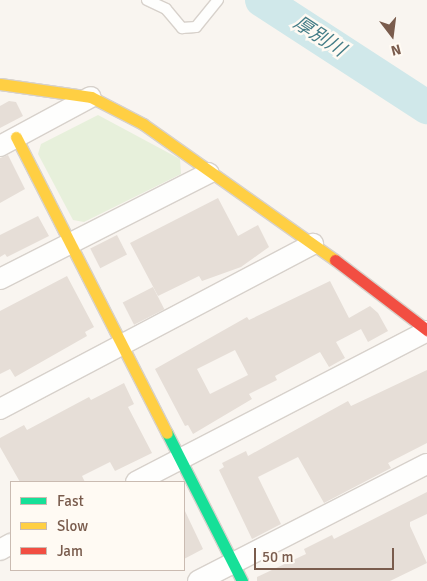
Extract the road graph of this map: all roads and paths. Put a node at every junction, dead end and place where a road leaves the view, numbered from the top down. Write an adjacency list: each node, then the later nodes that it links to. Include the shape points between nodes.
1 (147, 0): 2 (lane, via 166,9 182,28 196,27 204,21)
2 (218, 0)
3 (0, 84): 4 (street)
4 (91, 97): 5 (street); 6 (street, via 143,124)
5 (8, 141): 7 (street)
6 (209, 173): 7 (street); 8 (street)
7 (72, 242): 9 (street); 11 (street)
8 (313, 244): 10 (street); 11 (street)
9 (0, 279)
10 (427, 331): 13 (street)
11 (124, 344): 12 (street); 13 (street)
12 (0, 409)
13 (182, 459): 15 (street); 16 (street)
14 (427, 464): 16 (street)
15 (138, 481)
16 (233, 563): 17 (street); 18 (street)
17 (198, 581)
18 (242, 581)

